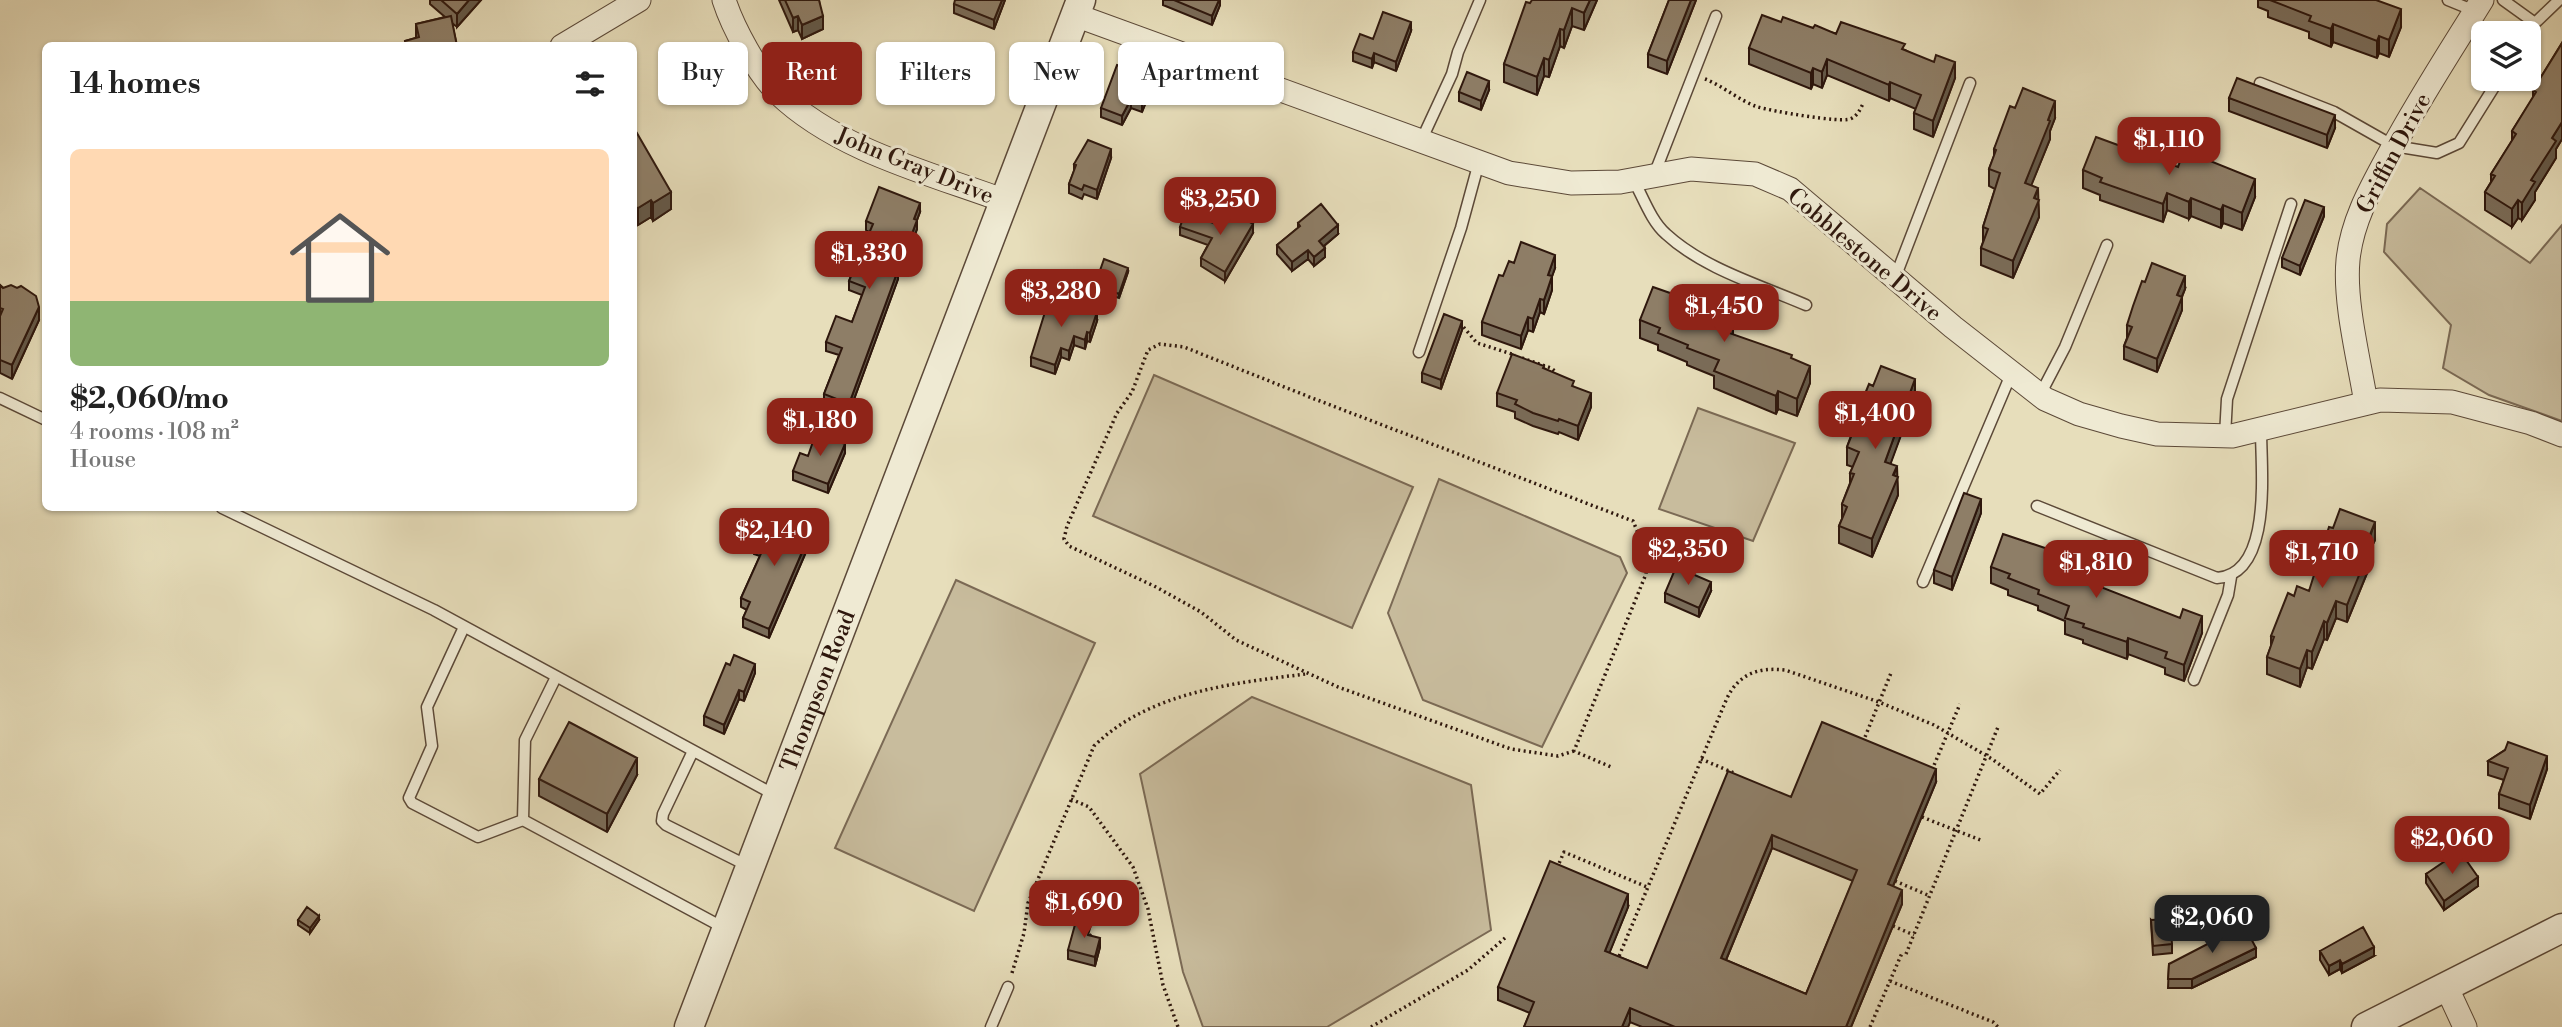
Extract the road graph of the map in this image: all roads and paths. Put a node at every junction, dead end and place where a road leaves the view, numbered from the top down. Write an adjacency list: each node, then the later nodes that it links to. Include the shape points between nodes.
1 (639, 0): 12 (street)
2 (724, 0): 22 (street, John Gray Drive, via 747,50 777,92 811,118 849,143)
3 (1480, 0): 18 (lane)
4 (2448, 0): 7 (lane)
5 (2503, 0): 10 (lane)
6 (2559, 0): 11 (lane)
7 (2478, 5): 19 (street, Griffin Drive)
8 (1078, 7): 18 (street, Cobblestone Drive); 22 (street, Thompson Road)
9 (1716, 16): 13 (lane)
10 (2532, 21)
11 (2537, 21)
12 (569, 42)
13 (1693, 74): 17 (path, via 1757,106 1821,117 1852,118); 21 (lane)
14 (1970, 83): 25 (lane)
15 (2259, 83): 19 (lane, via 2334,112)
16 (2492, 91): 19 (lane, via 2459,143 2437,153)
17 (1864, 103)
18 (1421, 141): 20 (street, Cobblestone Drive)
19 (2394, 146): 33 (street, Griffin Drive, via 2367,194 2348,260 2349,297)
20 (1479, 162): 21 (street, Cobblestone Drive, via 1520,176 1558,181 1620,182); 27 (lane)
21 (1644, 177): 25 (street, Cobblestone Drive, via 1691,169 1755,174 1790,189); 26 (lane, via 1657,224 1666,234 1699,258)
22 (1004, 201): 60 (street, Thompson Road)
23 (2291, 204): 37 (lane, via 2227,399)
24 (2107, 244): 31 (lane)
25 (1895, 278): 29 (street, Cobblestone Drive)
26 (1806, 305)
27 (1432, 313): 28 (lane); 30 (path, via 1461,324 1477,343 1551,368)
28 (1419, 352)
29 (2011, 372): 31 (street, Cobblestone Drive); 41 (lane)
30 (1556, 382)
31 (2040, 395): 37 (street, Cobblestone Drive, via 2079,414 2157,434)
32 (0, 398): 34 (lane)
33 (2366, 403): 35 (street, Cobblestone Drive); 36 (street, Cobblestone Drive, via 2452,402)
34 (42, 418)
35 (2261, 430): 37 (street, Cobblestone Drive); 40 (lane, via 2261,514 2245,566)
36 (2562, 435)
37 (2225, 436)
38 (2037, 506): 40 (lane, via 2217,578)
39 (228, 511): 42 (lane)
40 (2231, 577): 46 (lane)
41 (1923, 582)
42 (464, 627): 45 (lane); 63 (lane, via 427,707 432,746 409,798 478,837)
43 (1891, 673): 47 (path)
44 (1308, 674): 52 (path, via 1511,749 1558,756); 52 (path, via 1236,640 1201,612 1075,550 1064,539 1113,423 1152,346 1184,347 1633,521 1648,557 1646,574); 61 (path, via 1230,684 1130,717 1094,746)
45 (556, 677): 51 (lane); 63 (lane, via 525,740)
46 (2194, 680)
47 (1880, 702): 50 (path); 53 (path); 55 (path, via 1785,670 1754,671 1733,686)
48 (1960, 704): 50 (path)
49 (1998, 727): 54 (path)
50 (1947, 732): 54 (path); 59 (path)
51 (693, 751): 60 (lane); 66 (lane, via 662,821)
52 (1574, 751): 56 (path)
53 (1860, 751)
54 (1986, 757): 57 (path, via 2040,794); 64 (path)
55 (1701, 759): 58 (path); 69 (path)
56 (1611, 766)
57 (2060, 770)
58 (1734, 772)
59 (1928, 779)
60 (777, 796): 66 (street, Thompson Road)
61 (1071, 799): 79 (path, via 1028,903); 82 (path, via 1089,807 1133,867)
62 (1922, 817): 64 (path)
63 (523, 820): 73 (lane)
64 (1956, 831): 65 (path); 70 (path)
65 (1983, 841)
66 (750, 867): 73 (street, Thompson Road)
67 (1554, 876): 69 (path, via 1564,852)
68 (1895, 881): 70 (path)
69 (1648, 888): 76 (path)
70 (1930, 895): 74 (path)
71 (1893, 926): 74 (path)
72 (2562, 928): 78 (street)
73 (726, 929): 80 (street, Thompson Road)
74 (1914, 935): 77 (path)
75 (1506, 938): 83 (path, via 1468,970)
76 (1614, 968)
77 (1890, 981): 84 (path); 85 (path)
78 (2446, 986): 86 (street); 87 (street)
79 (1008, 987): 81 (lane)
80 (689, 1027)
81 (991, 1027)
82 (1178, 1027)
83 (1371, 1027)
84 (1870, 1027)
85 (1998, 1027)
86 (2366, 1027)
87 (2465, 1027)

